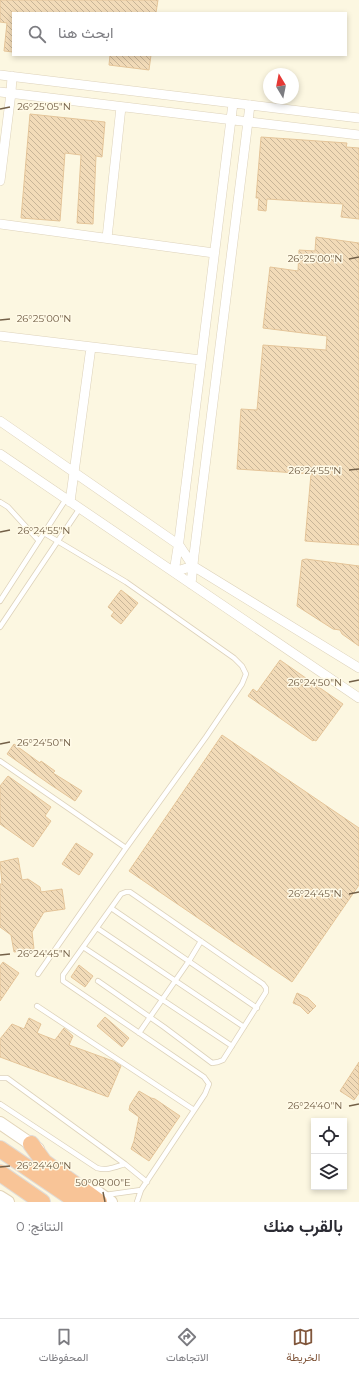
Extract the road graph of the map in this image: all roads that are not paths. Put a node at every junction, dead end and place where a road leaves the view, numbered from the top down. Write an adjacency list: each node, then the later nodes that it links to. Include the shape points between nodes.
1 (0, 75): 2 (street)
2 (12, 76): 4 (street); 5 (street)
3 (0, 92): 4 (street)
4 (11, 93): 7 (street); 12 (street)
5 (233, 103): 6 (street); 9 (street)
6 (250, 105): 8 (street); 10 (street)
7 (121, 107): 9 (street); 14 (street)
8 (359, 118)
9 (230, 120): 10 (street); 15 (street)
10 (247, 122): 11 (street); 29 (street)
11 (359, 135)
12 (0, 182)
13 (0, 224): 14 (street)
14 (107, 238): 15 (street)
15 (214, 253): 18 (street)
16 (0, 336): 17 (street)
17 (91, 347): 18 (street); 21 (street)
18 (201, 360): 28 (street)
19 (0, 421): 21 (street)
20 (0, 454): 22 (street)
21 (74, 472): 22 (street); 28 (street)
22 (68, 500): 24 (street); 25 (lane)
23 (0, 502): 26 (lane, via 8,507)
24 (80, 508): 27 (lane); 30 (street)
25 (44, 533): 26 (lane); 27 (lane)
26 (39, 541): 32 (lane)
27 (56, 542): 33 (lane); 37 (lane, via 126,582 234,658 246,674 206,737)
28 (179, 545): 29 (street); 30 (street)
29 (193, 566): 30 (street); 31 (street); 34 (street)
30 (174, 572): 31 (street)
31 (192, 584): 35 (street)
32 (0, 601)
33 (0, 627)
34 (359, 668)
35 (359, 698)
36 (0, 761): 37 (lane)
37 (126, 848): 43 (lane)
38 (111, 908): 39 (lane); 40 (lane, via 122,894 130,892); 42 (lane)
39 (97, 928): 41 (lane); 45 (lane)
40 (201, 941): 42 (lane); 48 (lane, via 263,984 266,992)
41 (83, 947): 46 (lane); 51 (lane, via 63,974 63,981)
42 (189, 961): 45 (lane); 48 (lane)
43 (38, 974)
44 (98, 981): 49 (lane)
45 (175, 981): 46 (lane); 50 (lane)
46 (162, 1000): 49 (lane); 52 (lane)
47 (37, 1006): 55 (lane)
48 (256, 1008): 50 (lane)
49 (150, 1017): 51 (lane); 52 (lane, via 212,1063 223,1060)
50 (244, 1026): 52 (lane)
51 (139, 1032): 55 (lane, via 204,1077 209,1084)
52 (232, 1046)
53 (0, 1078): 59 (lane, via 7,1078)
54 (0, 1104): 59 (lane, via 97,1168 112,1169)
55 (194, 1110): 61 (lane)
56 (0, 1124): 57 (main road)
57 (31, 1144): 64 (highway, via 44,1162)
58 (0, 1149): 67 (highway)
59 (125, 1164): 61 (lane)
60 (0, 1173): 66 (highway)
61 (147, 1182): 62 (lane)
62 (141, 1190): 64 (lane); 68 (lane)
63 (0, 1197): 65 (main road)
64 (104, 1200)
65 (8, 1202)
66 (42, 1202)
67 (78, 1202)
68 (137, 1202)

